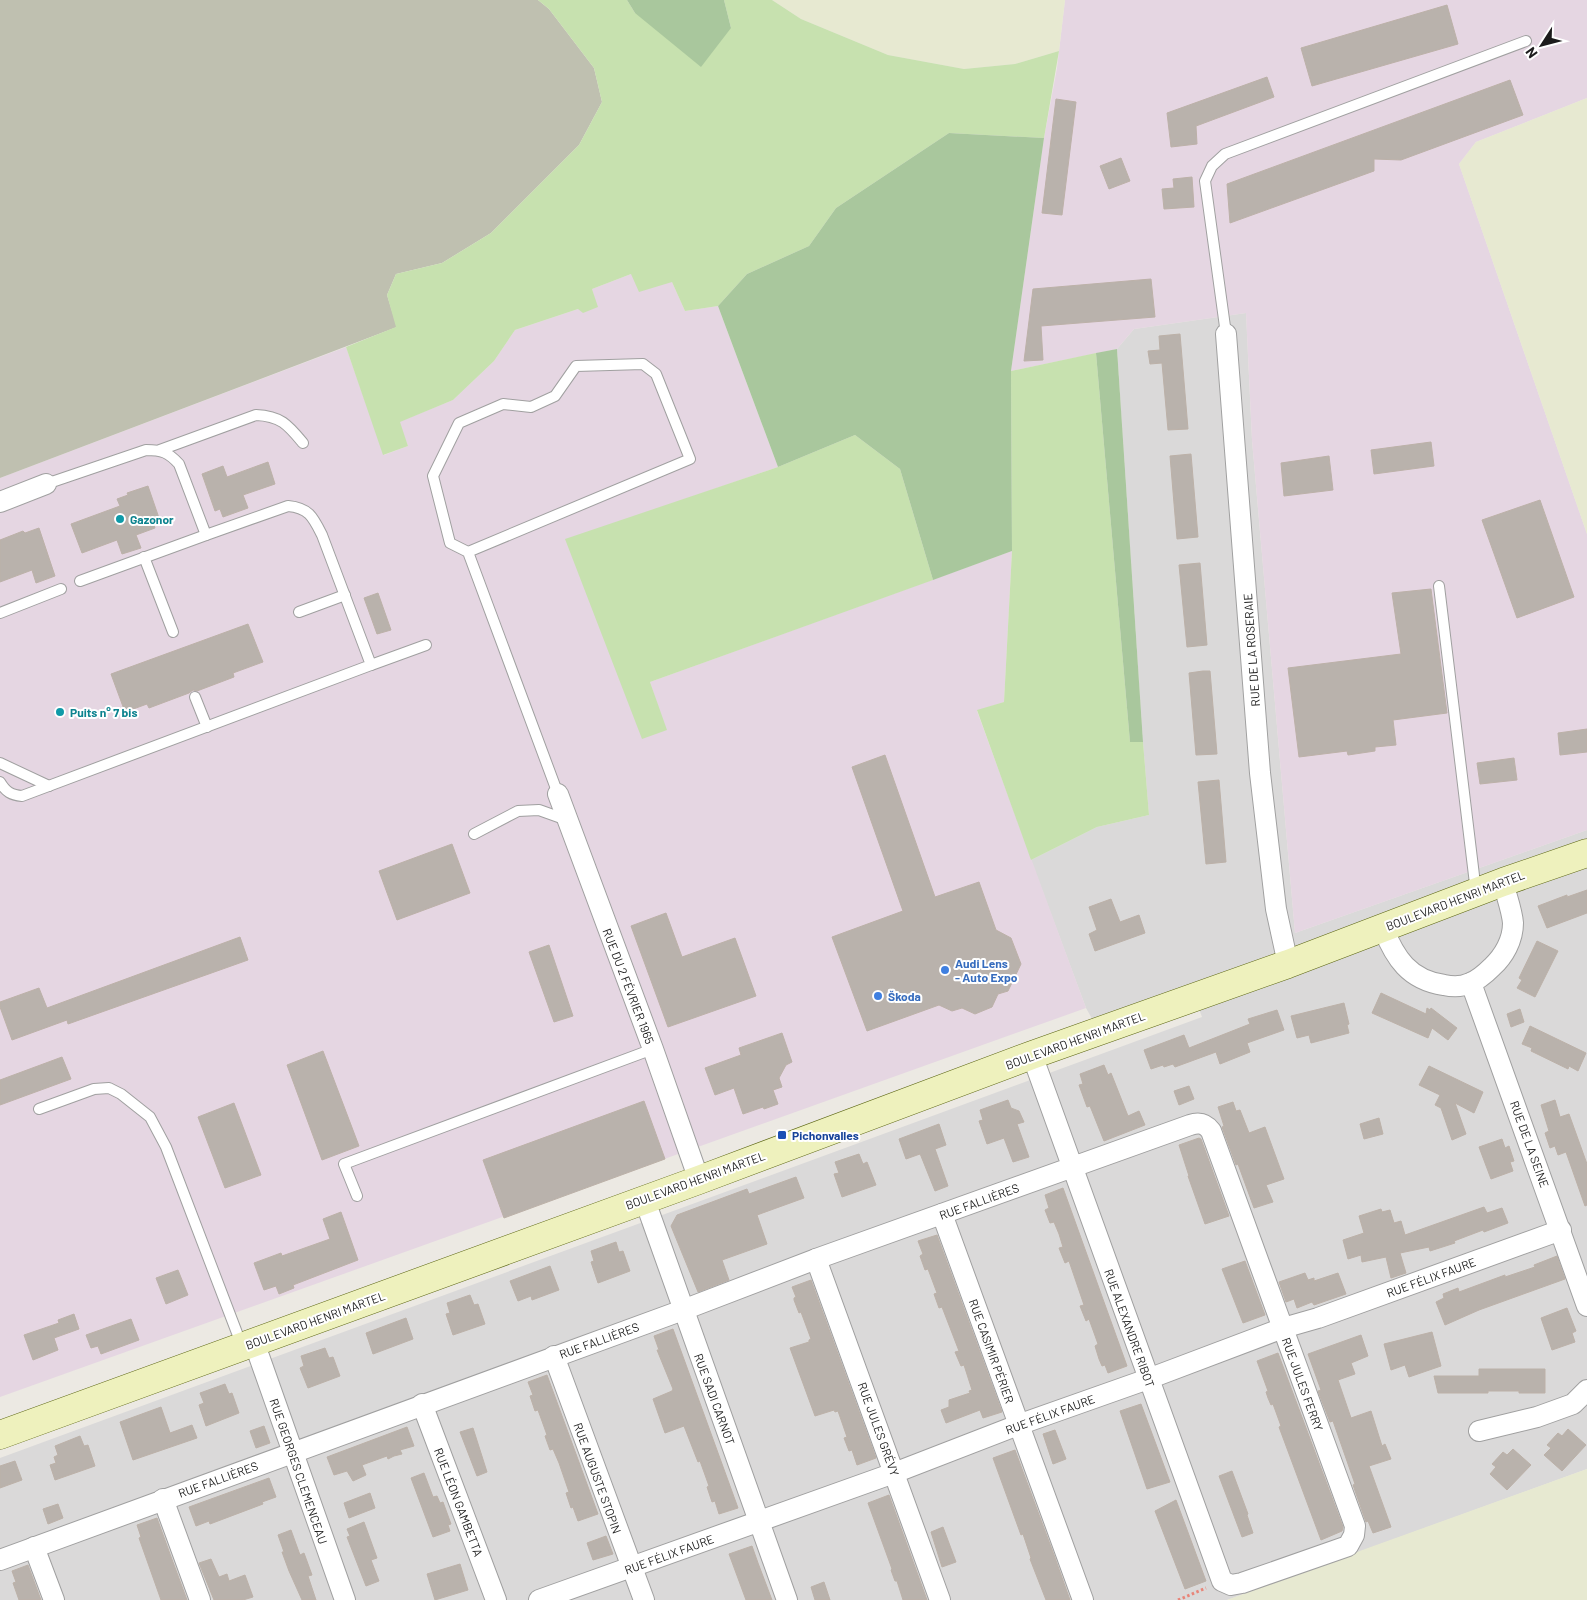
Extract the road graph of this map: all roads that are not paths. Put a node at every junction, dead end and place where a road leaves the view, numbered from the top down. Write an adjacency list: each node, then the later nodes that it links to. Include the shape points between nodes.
1 (1526, 41): 2 (lane, via 1225,154 1212,166 1205,181)
2 (1226, 334): 31 (street, RUE DE LA ROSERAIE, via 1260,773 1276,909)
3 (303, 443): 4 (lane, via 284,422 272,415 256,415)
4 (160, 450): 5 (lane, via 146,450); 7 (lane, via 179,464)
5 (46, 484): 6 (street)
6 (0, 502)
7 (206, 535): 9 (lane); 13 (lane, via 288,506 300,507 314,518)
8 (468, 552): 8 (lane, via 450,543 433,476 459,424 503,404 531,407 555,396 576,366 644,364 656,374 690,459); 24 (lane)
9 (144, 558): 10 (lane); 16 (lane)
10 (80, 581)
11 (1438, 586): 29 (lane)
12 (61, 589): 15 (lane)
13 (345, 595): 14 (lane); 18 (lane)
14 (299, 612)
15 (0, 613)
16 (173, 632)
17 (426, 645): 18 (lane)
18 (371, 665): 20 (lane)
19 (195, 697): 20 (lane)
20 (207, 727): 23 (lane)
21 (0, 763): 23 (lane)
22 (0, 782): 23 (lane, via 12,796 22,796)
23 (49, 786)
24 (558, 794): 25 (street, RUE DU 2 FÉVRIER 1965)
25 (567, 820): 26 (lane, via 539,810 518,811); 33 (street, RUE DU 2 FÉVRIER 1965)
26 (474, 834)
27 (1587, 853): 28 (street, BOULEVARD HENRI MARTEL)
28 (1503, 882): 29 (street, BOULEVARD HENRI MARTEL); 32 (street, via 1512,923 1510,942 1500,960)
29 (1476, 893): 30 (street, BOULEVARD HENRI MARTEL)
30 (1383, 928): 31 (street, BOULEVARD HENRI MARTEL); 32 (street, via 1400,960 1420,979 1455,987)
31 (1288, 964): 34 (street, BOULEVARD HENRI MARTEL)
32 (1471, 983): 42 (street, RUE DE LA SEINE)
33 (653, 1049): 38 (street, RUE DU 2 FÉVRIER 1965); 39 (lane, via 344,1164)
34 (1032, 1055): 37 (street, RUE ALEXANDRE RIBOT); 38 (street, BOULEVARD HENRI MARTEL)
35 (39, 1109): 47 (lane, via 94,1089 109,1088 150,1117 166,1147)
36 (1198, 1123): 37 (street, RUE FALLIÈRES); 46 (street, RUE JULES FERRY, via 1211,1131)
37 (1072, 1168): 41 (street, RUE FALLIÈRES); 49 (street, RUE ALEXANDRE RIBOT)
38 (699, 1180): 40 (street, BOULEVARD HENRI MARTEL)
39 (357, 1196)
40 (644, 1198): 45 (street, RUE SADI CARNOT); 47 (street, BOULEVARD HENRI MARTEL)
41 (942, 1214): 43 (street, RUE FALLIÈRES); 52 (street, RUE CASIMIR PÉRIER)
42 (1561, 1230): 44 (street, RUE DE LA SEINE); 46 (street, RUE FÉLIX FAURE)
43 (816, 1259): 45 (street, RUE FALLIÈRES); 56 (street, RUE JULES GRÉVY)
44 (1587, 1306)
45 (683, 1310): 48 (street, RUE FALLIÈRES); 58 (street, RUE SADI CARNOT)
46 (1283, 1328): 49 (street, RUE FÉLIX FAURE); 62 (street, RUE JULES FERRY, via 1355,1526 1354,1535 1348,1546 1242,1584 1231,1585)
47 (248, 1344): 54 (street, BOULEVARD HENRI MARTEL); 55 (street, RUE GEORGES CLEMENCEAU)
48 (554, 1356): 51 (street, RUE FALLIÈRES); 61 (street, RUE AUGUSTE STOPIN)
49 (1148, 1379): 52 (street, RUE FÉLIX FAURE); 62 (street, RUE ALEXANDRE RIBOT)
50 (1587, 1390): 53 (street, via 1573,1404 1537,1417)
51 (422, 1404): 55 (street, RUE FALLIÈRES); 66 (street, RUE LÉON GAMBETTA)
52 (1018, 1424): 56 (street, RUE FÉLIX FAURE); 71 (street, RUE CASIMIR PÉRIER)
53 (1479, 1430)
54 (0, 1435)
55 (293, 1452): 57 (street, RUE FALLIÈRES); 65 (street, RUE GEORGES CLEMENCEAU)
56 (894, 1473): 58 (street, RUE FÉLIX FAURE); 70 (street, RUE JULES GRÉVY)
57 (163, 1499): 59 (street, RUE FALLIÈRES); 64 (street)
58 (758, 1521): 61 (street, RUE FÉLIX FAURE); 69 (street, RUE SADI CARNOT)
59 (34, 1547): 60 (street, RUE FALLIÈRES); 63 (street)
60 (0, 1560)
61 (631, 1568): 67 (street, RUE FÉLIX FAURE); 68 (street, RUE AUGUSTE STOPIN)
62 (1222, 1580)
63 (54, 1600)
64 (200, 1600)
65 (344, 1600)
66 (496, 1600)
67 (539, 1600)
68 (644, 1600)
69 (787, 1600)
70 (940, 1600)
71 (1083, 1600)

